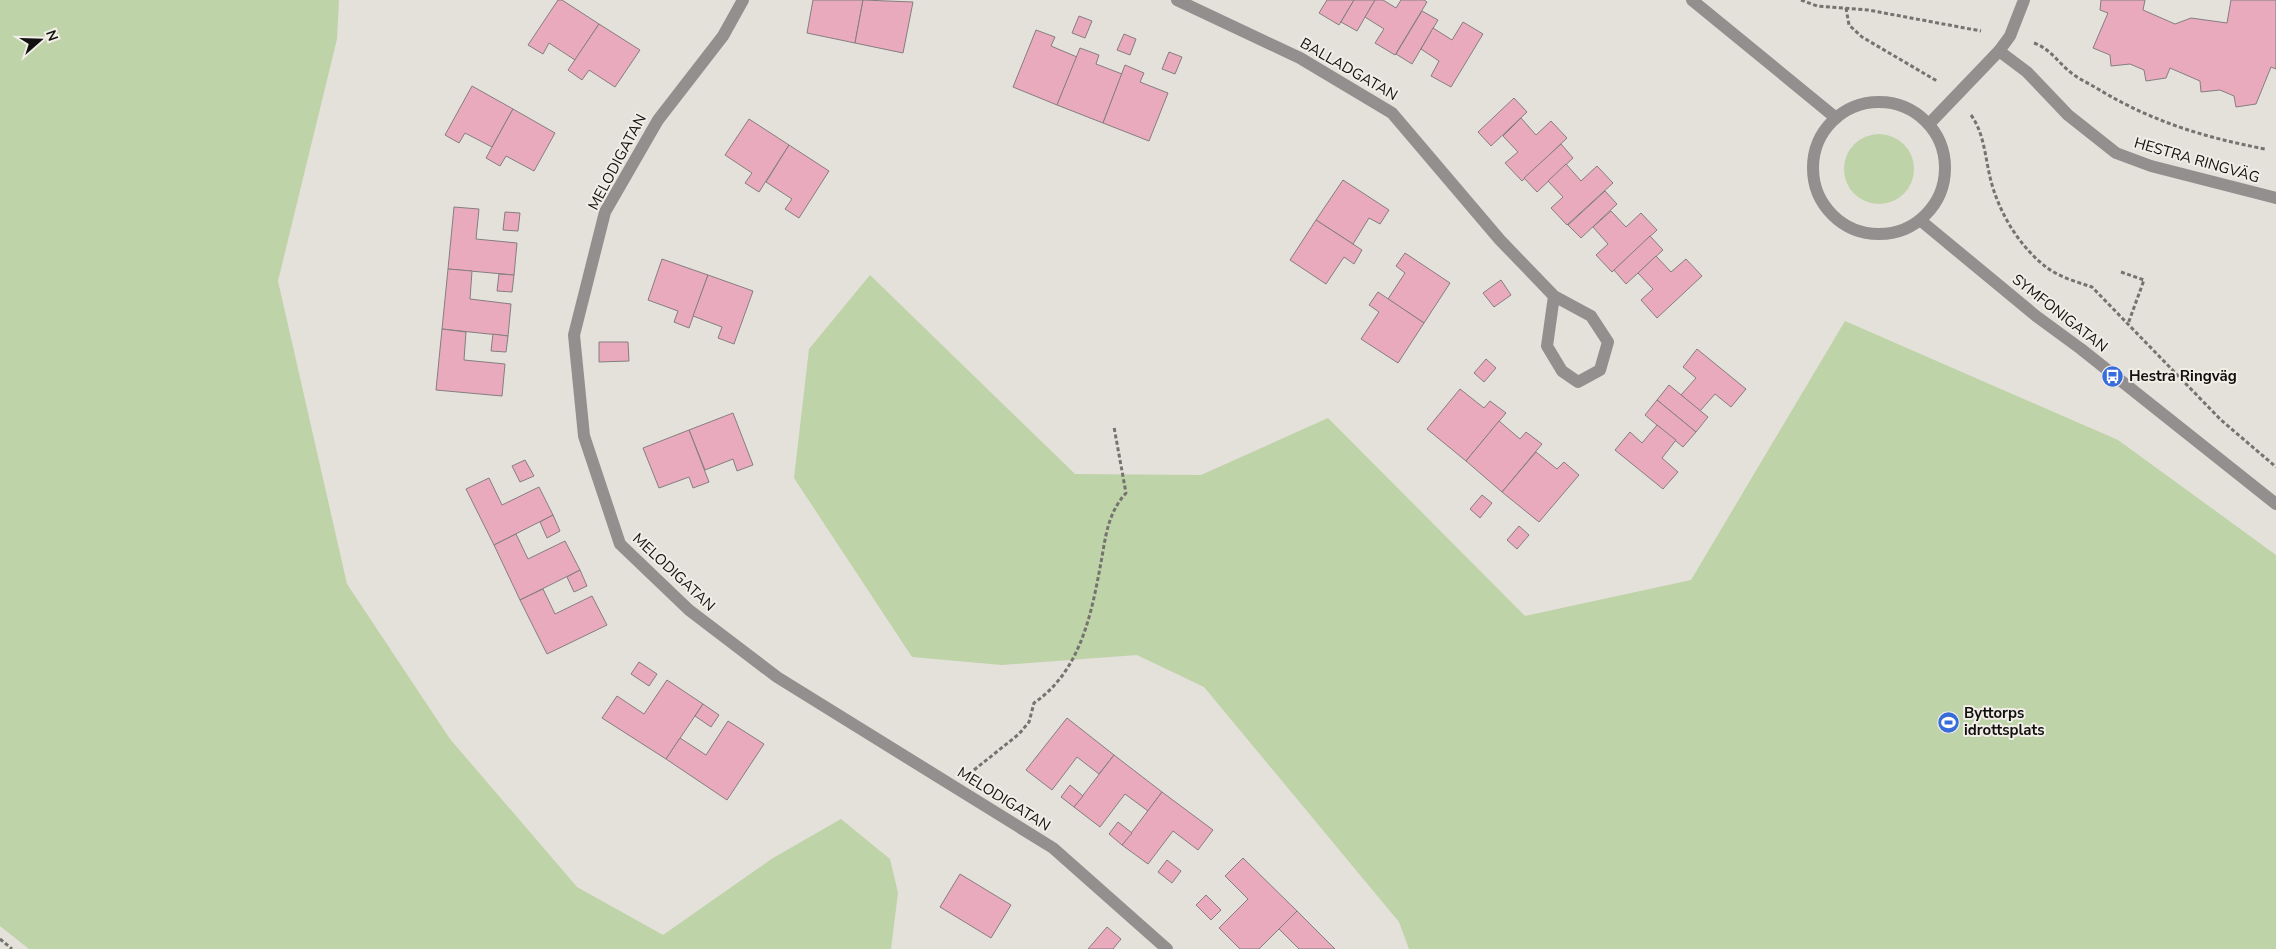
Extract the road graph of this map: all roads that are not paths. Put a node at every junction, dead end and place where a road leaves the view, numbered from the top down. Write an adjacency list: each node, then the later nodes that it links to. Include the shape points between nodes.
1 (743, 0): 12 (street, MELODIGATAN, via 724,36 658,120 606,212 574,335 584,436 620,544 689,610 777,677 1053,848)
2 (1177, 0): 10 (street, BALLADGATAN, via 1300,58 1392,113 1500,240)
3 (1692, 0): 6 (street)
4 (2024, 0): 5 (street, via 2010,36)
5 (1999, 51): 7 (street); 8 (street, HESTRA RINGVÄG, via 2028,72 2068,115 2116,153 2151,166)
6 (1836, 118): 7 (street, via 1853,107 1884,102 1908,109); 9 (street, via 1821,137 1814,159 1814,184 1824,206 1841,223 1875,234 1899,231)
7 (1929, 124): 9 (street, via 1941,145 1945,168 1936,202)
8 (2276, 198)
9 (1920, 220): 11 (street, SYMFONIGATAN, via 2036,316 2081,348)
10 (1554, 296): 10 (street, BALLADGATAN, via 1591,316 1608,342 1600,370 1578,382 1562,371 1548,346)
11 (2276, 504)
12 (1167, 949)

